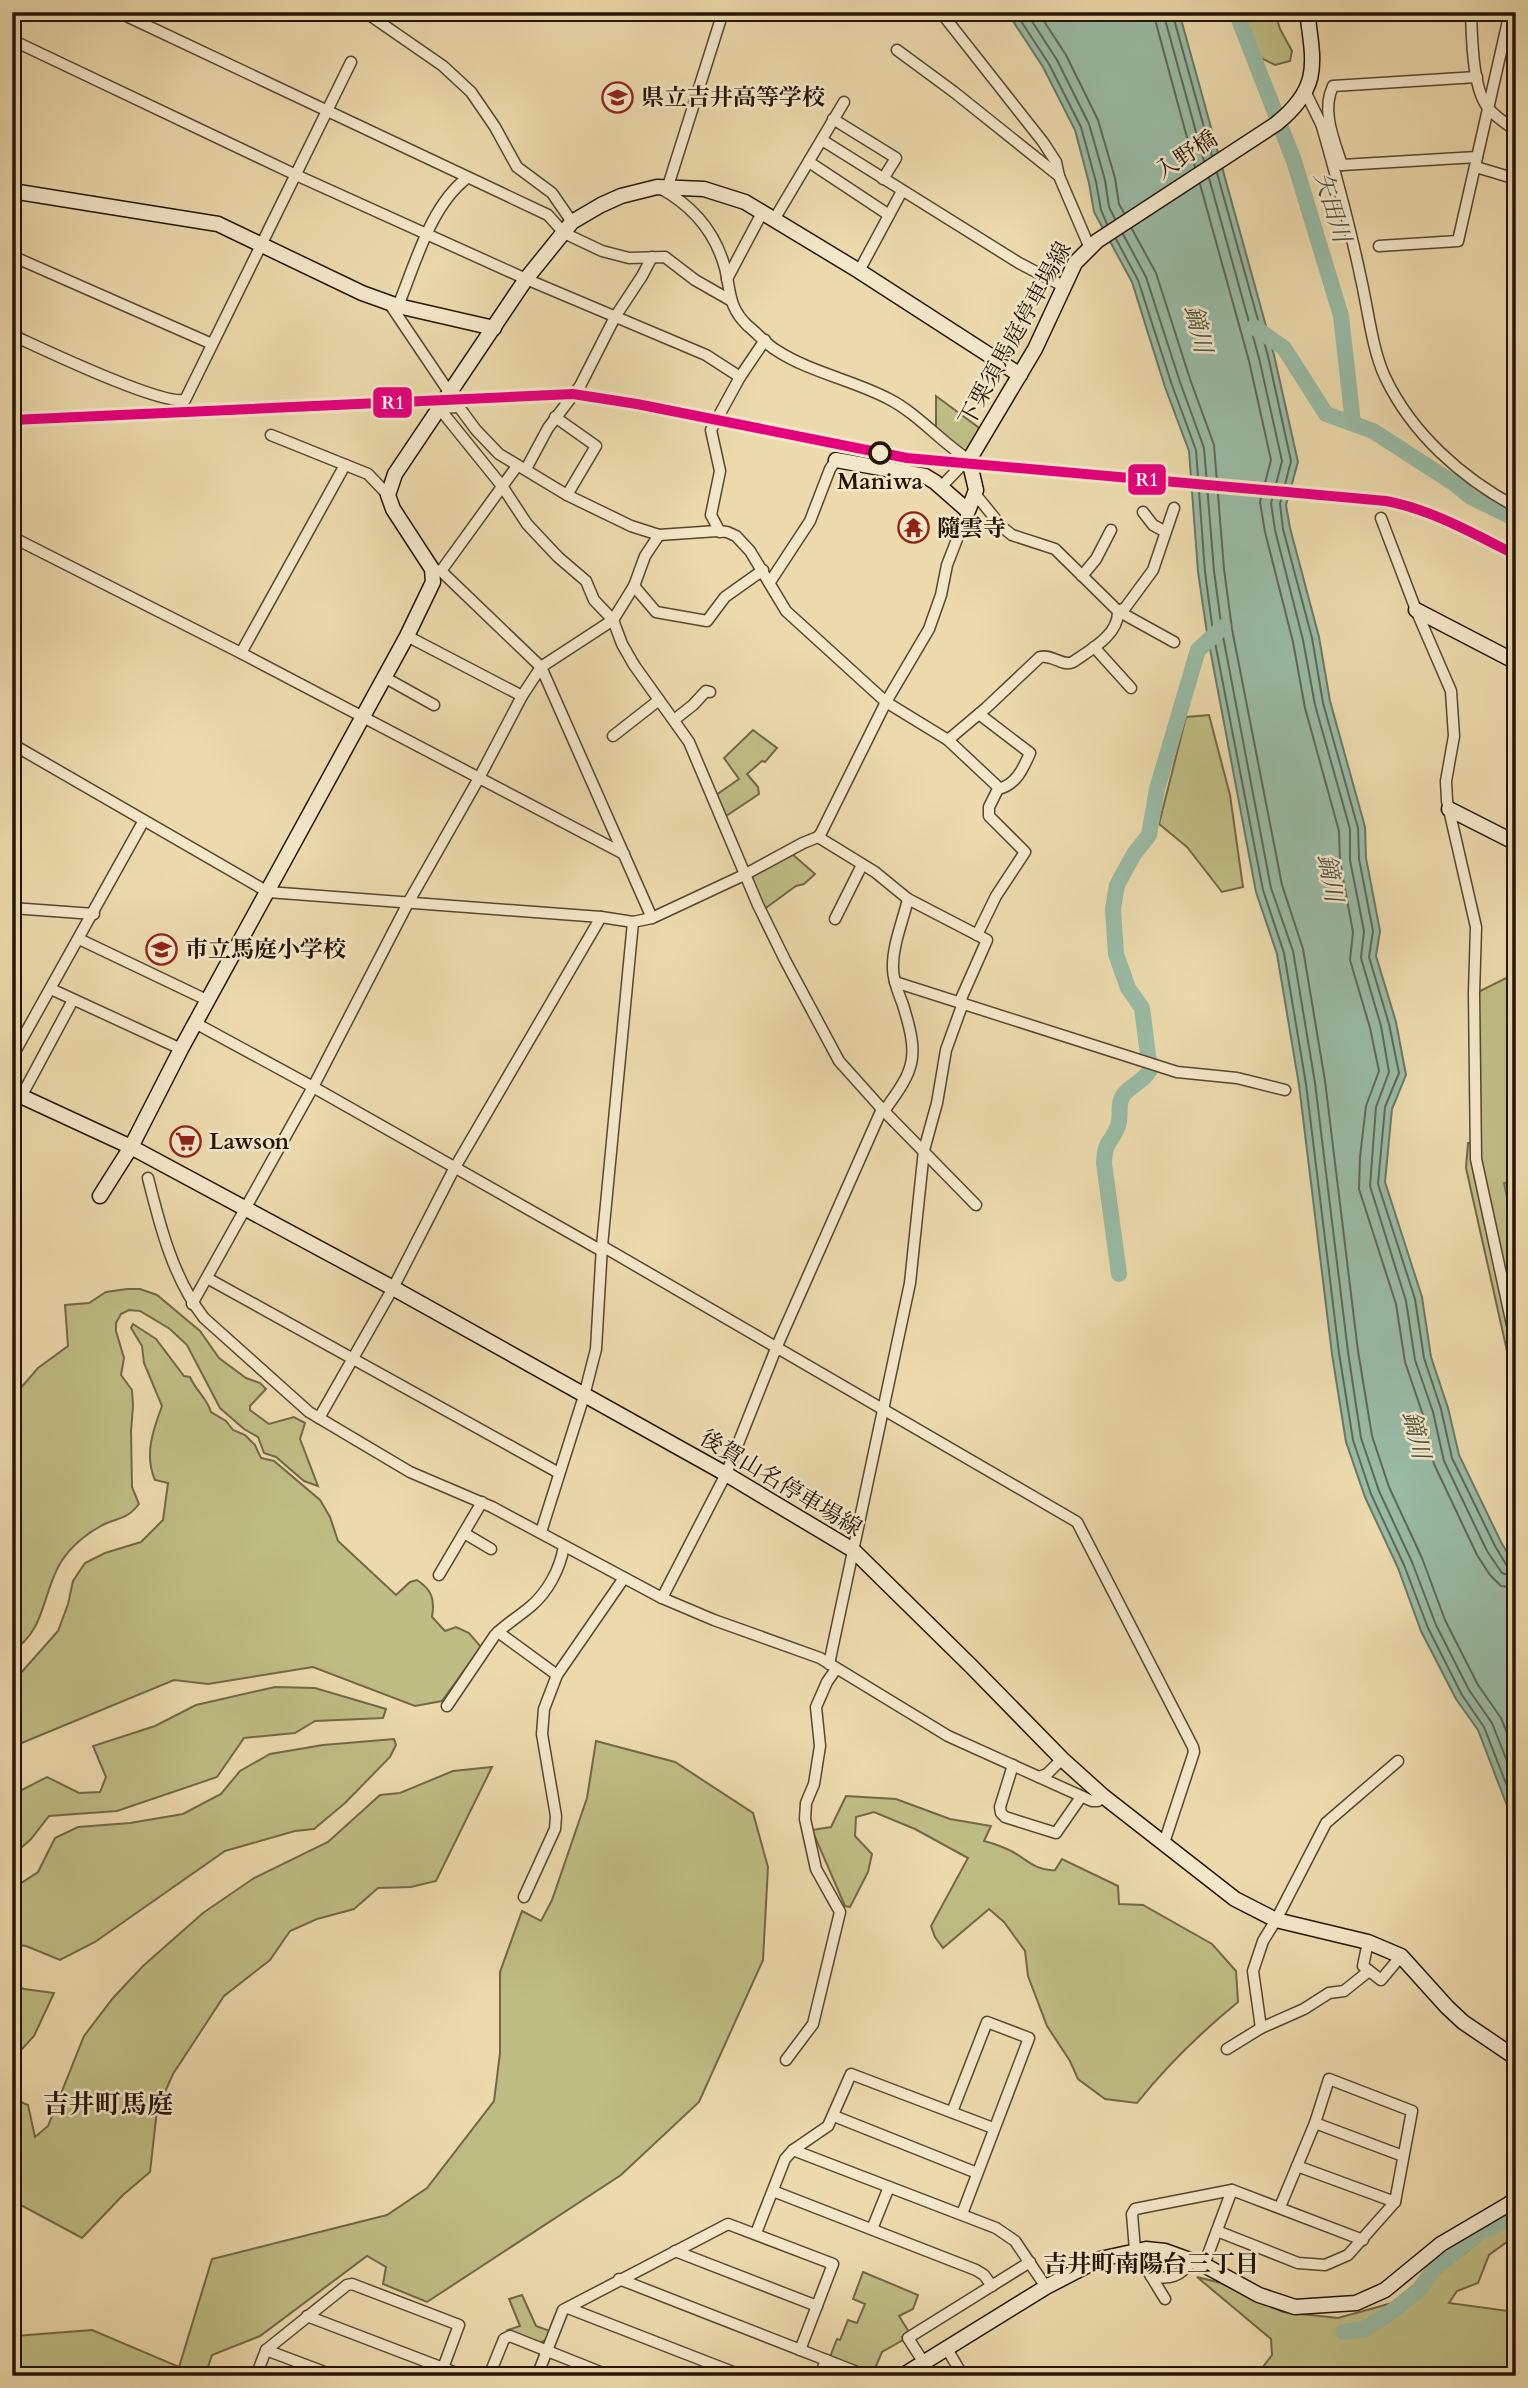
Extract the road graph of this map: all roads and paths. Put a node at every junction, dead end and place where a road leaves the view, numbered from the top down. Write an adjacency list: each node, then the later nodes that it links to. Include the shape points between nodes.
1 (118, 12): 15 (street)
2 (365, 12): 35 (street, via 443,65 471,92 517,167 552,193)
3 (723, 12): 28 (street)
4 (1307, 12): 12 (street, via 1313,66)
5 (1471, 12): 11 (street)
6 (1510, 12): 14 (street)
7 (943, 15): 24 (street, via 1043,142)
8 (12, 40): 23 (street)
9 (897, 50): 24 (street)
10 (351, 62): 15 (street)
11 (1477, 77): 14 (street); 22 (street, via 1333,86 1328,117)
12 (1302, 98): 17 (street); 38 (street, 入野橋, via 1276,124)
13 (844, 102): 16 (street)
14 (1489, 109): 18 (street); 21 (street)
15 (326, 111): 23 (street); 25 (street)
16 (833, 119): 19 (street); 26 (street, via 895,158)
17 (1321, 123): 22 (street); 68 (street, via 1385,376 1411,419 1443,456)
18 (1516, 131)
19 (822, 140): 20 (street); 26 (street)
20 (809, 162): 33 (street); 34 (street)
21 (1477, 162): 22 (street); 27 (street); 39 (street, via 1458,241)
22 (1342, 164)
23 (296, 175): 36 (street); 37 (street)
24 (1059, 176): 38 (street)
25 (467, 178): 35 (street); 36 (street, via 449,195)
26 (883, 179): 30 (street)
27 (1516, 180)
28 (663, 187): 33 (street, via 704,189); 35 (street, via 621,196); 44 (street, via 705,225)
29 (12, 191): 37 (street, via 206,221)
30 (902, 191): 34 (street); 45 (street)
31 (1516, 207): 32 (street)
32 (1516, 214)
33 (769, 215): 42 (street); 44 (street)
34 (889, 215): 42 (street)
35 (568, 228): 41 (street, via 602,251 629,258); 43 (street)
36 (427, 233): 43 (street); 47 (street)
37 (262, 244): 47 (street); 52 (street)
38 (1093, 244): 45 (street, 下栗須馬庭停車場線, via 1075,263)
39 (1379, 246)
40 (12, 256): 52 (street)
41 (652, 257): 46 (street, via 665,257); 48 (street)
42 (859, 271): 53 (street)
43 (526, 279): 48 (street); 49 (street)
44 (727, 279): 46 (street)
45 (1063, 286): 53 (street, 下栗須馬庭停車場線)
46 (730, 300): 51 (street, via 739,317)
47 (393, 304): 49 (street); 55 (street)
48 (615, 317): 54 (street, via 706,355); 57 (street, via 580,386)
49 (494, 328): 55 (street)
50 (12, 335): 52 (street, via 142,391 177,401 185,400)
51 (765, 340): 54 (street); 60 (street, via 790,358 890,399)
52 (212, 344)
53 (1020, 375): 60 (street, 下栗須馬庭停車場線)
54 (740, 376): 75 (street, via 711,430 720,471 711,515)
55 (449, 392): 56 (street)
56 (439, 408): 62 (street, via 459,407 499,454); 63 (street); 65 (street, via 395,474)
57 (555, 417): 62 (street); 66 (street, via 596,446)
58 (271, 435): 61 (street)
59 (836, 460): 64 (street, via 915,473); 81 (street, via 810,521)
60 (964, 463): 64 (street); 67 (street, 下栗須馬庭停車場線)
61 (345, 465): 65 (street, via 368,474); 89 (street)
62 (521, 468): 63 (street); 66 (street)
63 (502, 486): 79 (street); 85 (street, via 527,524 586,581 594,600)
64 (941, 487): 70 (street)
65 (388, 495): 79 (street)
66 (567, 495): 76 (street)
67 (976, 495): 70 (street); 80 (street, via 1012,535 1055,549)
68 (1516, 507)
69 (1174, 508): 74 (street)
70 (968, 511): 97 (street, via 932,621)
71 (1143, 512): 74 (street)
72 (1381, 518): 83 (street)
73 (1111, 530): 80 (street)
74 (1164, 531): 84 (street, via 1153,570)
75 (720, 532): 76 (street); 78 (street, via 743,541)
76 (659, 535): 82 (street)
77 (12, 537): 89 (street)
78 (763, 569): 81 (street); 82 (street, via 725,597 707,621 656,612)
79 (436, 570): 86 (street); 91 (street)
80 (1082, 576): 84 (street)
81 (770, 582): 97 (street, via 786,611)
82 (634, 586): 85 (street)
83 (1416, 610): 90 (street); 107 (street, via 1451,691 1455,720 1446,781)
84 (1118, 611): 87 (street); 88 (street, via 1110,633)
85 (613, 620): 91 (street); 96 (street, via 622,644)
86 (407, 636): 92 (street); 95 (street)
87 (1174, 642)
88 (1094, 647): 93 (street); 99 (street, via 1069,664 1051,656 1040,657)
89 (241, 653): 100 (street)
90 (1516, 662)
91 (541, 667): 95 (street); 111 (street)
92 (384, 677): 98 (street); 100 (street)
93 (1131, 688)
94 (710, 692): 101 (street)
95 (522, 696): 105 (street)
96 (659, 700): 101 (street); 102 (street)
97 (886, 702): 103 (street); 109 (street)
98 (434, 705)
99 (979, 714): 103 (street); 106 (street, via 1030,753 1021,774)
100 (362, 718): 105 (street); 114 (street)
101 (674, 720): 113 (street, via 689,742)
102 (613, 736)
103 (948, 740): 106 (street)
104 (12, 744): 108 (street)
105 (479, 779): 111 (street); 116 (street)
106 (998, 789): 123 (street, via 989,816 1025,852)
107 (1448, 809): 110 (street); 148 (street, via 1476,927 1476,1159)
108 (143, 822): 114 (street); 118 (street)
109 (818, 837): 112 (street); 113 (street)
110 (1516, 843)
111 (624, 853): 120 (street)
112 (862, 864): 115 (street); 121 (street)
113 (744, 875): 120 (street); 136 (street, via 839,1061)
114 (268, 892): 116 (street); 128 (street)
115 (908, 899): 123 (street); 125 (street, via 894,956)
116 (408, 903): 119 (street); 133 (street)
117 (12, 908): 118 (street)
118 (94, 914): 124 (street)
119 (601, 917): 122 (street); 139 (street)
120 (652, 918): 122 (street)
121 (835, 919)
122 (633, 922): 144 (street)
123 (977, 935): 129 (street, via 987,940)
124 (79, 939): 126 (street); 128 (street)
125 (895, 982): 129 (street); 136 (street, via 912,1032 913,1051 905,1083)
126 (51, 989): 127 (street); 132 (street)
127 (73, 1000): 131 (street); 135 (street)
128 (209, 1001): 130 (street)
129 (961, 1002): 134 (street, via 1177,1072 1237,1078); 138 (street)
130 (197, 1024): 131 (street); 133 (street)
131 (181, 1049): 137 (street)
132 (12, 1057)
133 (313, 1087): 139 (street); 143 (street)
134 (1285, 1090)
135 (17, 1094): 137 (street, 後賀山名停車場線)
136 (883, 1110): 138 (street); 149 (street)
137 (131, 1147): 141 (street); 143 (street, 後賀山名停車場線)
138 (924, 1150): 142 (street); 152 (street, via 909,1283)
139 (454, 1169): 144 (street); 146 (street)
140 (148, 1178): 147 (street, via 165,1240)
141 (100, 1196)
142 (976, 1205)
143 (247, 1209): 145 (street); 146 (street, 後賀山名停車場線)
144 (602, 1248): 149 (street); 151 (street, via 596,1349)
145 (207, 1278): 147 (street); 150 (street)
146 (393, 1289): 150 (street); 151 (street, 後賀山名停車場線)
147 (192, 1304): 153 (street)
148 (1516, 1343)
149 (777, 1346): 152 (street); 155 (street)
150 (353, 1359): 153 (street); 154 (street)
151 (584, 1396): 154 (street); 155 (street, 後賀山名停車場線)
152 (884, 1409): 161 (street); 175 (street, via 1077,1522 1193,1747)
153 (318, 1418): 156 (street, via 421,1478)
154 (559, 1473): 157 (street)
155 (726, 1474): 161 (street, 後賀山名停車場線); 164 (street)
156 (482, 1503): 157 (street); 158 (street)
157 (541, 1532): 159 (street)
158 (464, 1533): 160 (street); 162 (street)
159 (564, 1546): 163 (street); 165 (street, via 559,1570 532,1605)
160 (491, 1549)
161 (853, 1550): 166 (street); 169 (street, 後賀山名停車場線)
162 (439, 1574)
163 (624, 1578): 164 (street); 167 (street)
164 (662, 1598): 166 (street)
165 (498, 1632): 167 (street); 168 (street)
166 (832, 1666): 171 (street, via 948,1736); 184 (street, via 816,1707 820,1746 805,1819 816,1869 840,1912 813,2024)
167 (557, 1675): 176 (street, via 542,1726 555,1829)
168 (447, 1706)
169 (1062, 1759): 172 (street); 173 (street, 後賀山名停車場線)
170 (1398, 1761): 177 (street, via 1326,1823)
171 (1013, 1765): 172 (street); 174 (street, via 1000,1807 1005,1817 1056,1833)
172 (1039, 1777): 174 (street)
173 (1104, 1796): 174 (street, via 1098,1801); 175 (street, 後賀山名停車場線)
174 (1081, 1797)
175 (1164, 1843): 177 (street, 後賀山名停車場線, via 1236,1899)
176 (524, 1897)
177 (1276, 1920): 178 (street, 後賀山名停車場線); 181 (street, via 1253,1971)
178 (1368, 1942): 179 (street, 後賀山名停車場線); 180 (street, via 1363,1966)
179 (1401, 1956): 180 (street, via 1381,1980); 183 (street, 後賀山名停車場線, via 1455,2014)
180 (1369, 1971): 181 (street, via 1344,1991 1329,1993)
181 (1261, 2028): 182 (street)
182 (1227, 2049)
183 (1516, 2058)
184 (786, 2060)
185 (952, 2112): 186 (street, via 851,2074); 188 (street); 188 (street, via 987,2022 1029,2038)
186 (834, 2116): 189 (street, via 828,2126); 192 (street)
187 (1314, 2123): 190 (street); 190 (street, via 1329,2079 1412,2111); 191 (street)
188 (993, 2128): 192 (street)
189 (793, 2150): 193 (street); 195 (street)
190 (1403, 2156): 197 (street)
191 (1297, 2166): 197 (street); 198 (street)
192 (977, 2172): 199 (street)
193 (889, 2187): 199 (street); 200 (street)
194 (1232, 2190): 198 (street); 201 (street); 204 (street, via 1135,2210)
195 (773, 2191): 200 (street); 202 (street)
196 (1516, 2198): 207 (street, via 1441,2244 1385,2290 1356,2303 1295,2307 1259,2295)
197 (1395, 2202): 203 (street)
198 (1280, 2207): 203 (street)
199 (962, 2214): 206 (street, via 1004,2232)
200 (872, 2229): 210 (street, via 976,2270)
201 (1217, 2231): 203 (street, via 1311,2265 1340,2260); 207 (street)
202 (756, 2233): 205 (street, via 728,2224); 213 (street, via 833,2264)
203 (1363, 2240)
204 (1135, 2250): 207 (street, via 1165,2251); 208 (street); 211 (street, via 1100,2259)
205 (675, 2251): 209 (street); 213 (street)
206 (1030, 2262): 210 (street); 211 (street)
207 (1198, 2263): 208 (street, via 1174,2277)
208 (1151, 2276): 212 (street)
209 (620, 2279): 214 (street); 219 (street)
210 (992, 2286): 221 (street, via 908,2338)
211 (1046, 2287): 216 (street)
212 (1165, 2299)
213 (817, 2306): 219 (street)
214 (568, 2308): 218 (street, via 563,2310); 229 (street)
215 (307, 2316): 217 (street); 222 (street); 222 (street, via 352,2284 459,2325)
216 (947, 2349): 221 (street); 233 (street)
217 (266, 2350): 224 (street); 225 (street)
218 (547, 2350): 223 (street); 227 (street, via 510,2336 504,2339); 228 (street)
219 (800, 2350): 220 (street)
220 (826, 2360): 230 (street); 231 (street)
221 (924, 2363): 232 (street)
222 (442, 2372): 226 (street)
223 (605, 2375)
224 (256, 2376)
225 (335, 2376)
226 (464, 2376)
227 (489, 2376)
228 (537, 2376)
229 (743, 2376)
230 (820, 2376)
231 (867, 2376)
232 (902, 2376)
233 (963, 2376)

